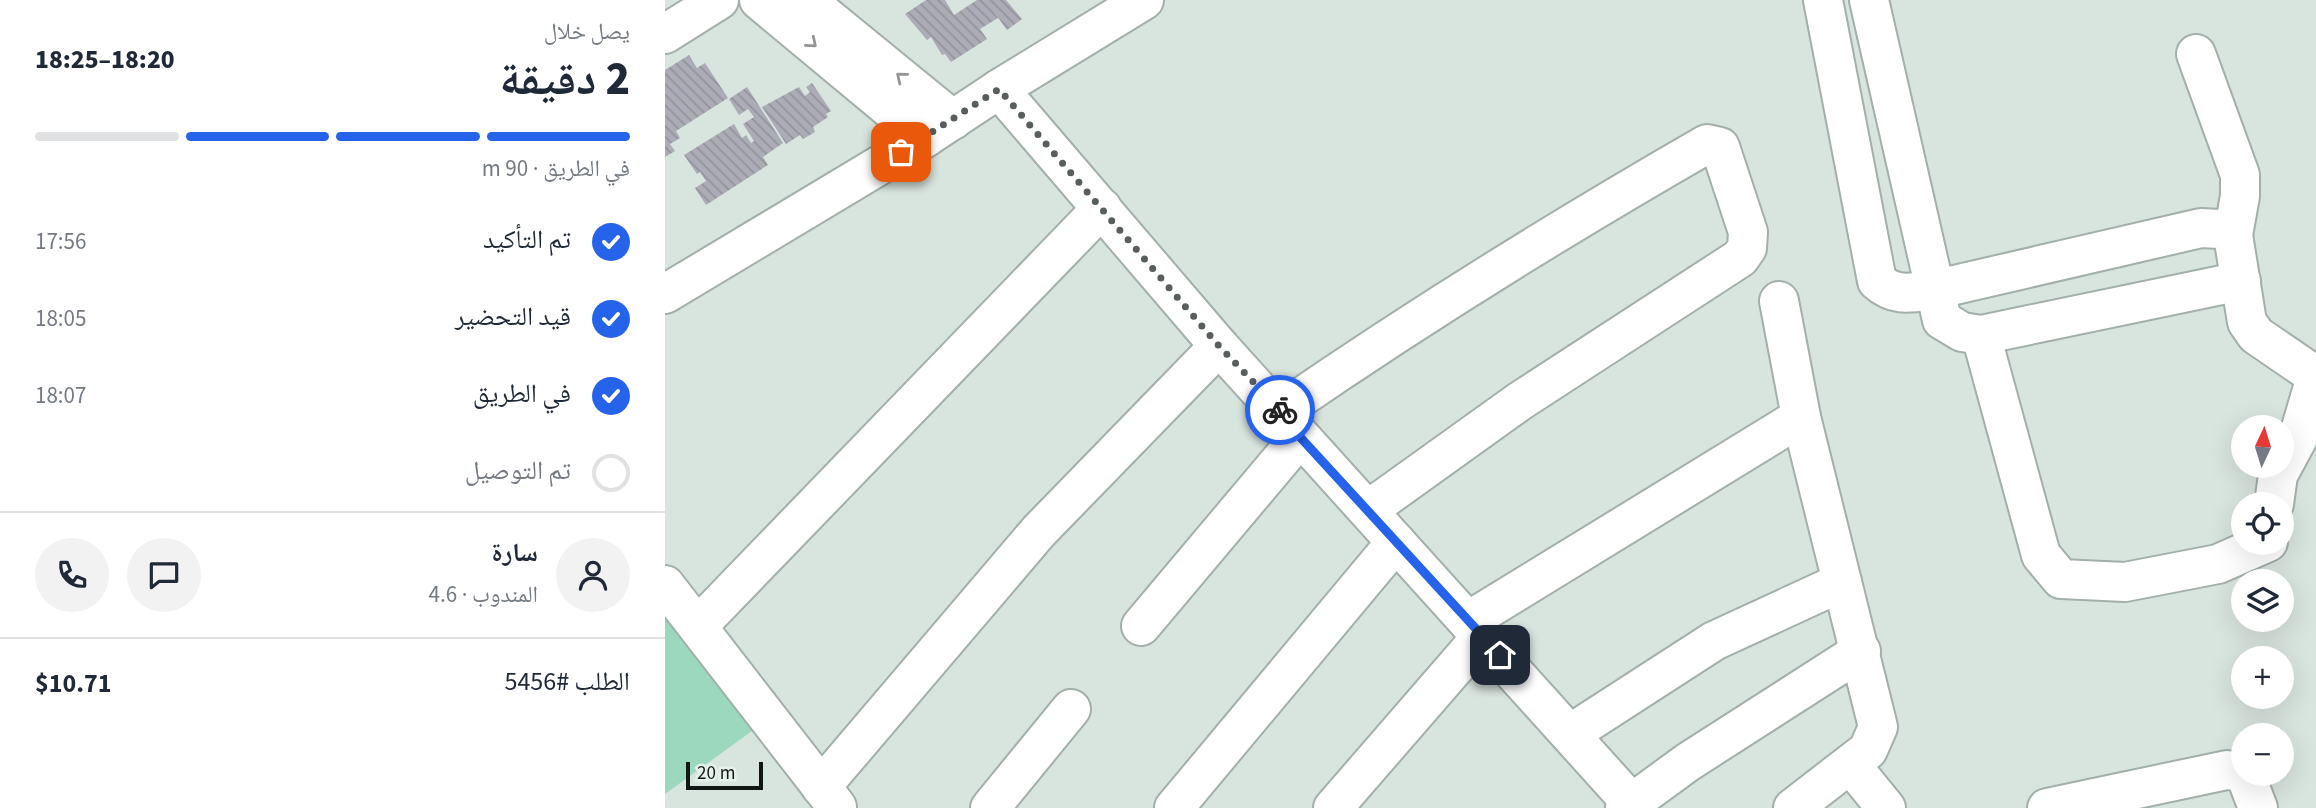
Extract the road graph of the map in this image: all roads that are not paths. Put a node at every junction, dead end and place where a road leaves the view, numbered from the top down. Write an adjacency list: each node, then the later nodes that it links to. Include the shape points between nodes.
1 (719, 0): 7 (street)
2 (759, 0): 10 (street, one-way to 10)
3 (806, 0): 10 (street, one-way to 3)
4 (1144, 0): 9 (street)
5 (1823, 0): 14 (street, via 1877,281 1901,295)
6 (1869, 0): 14 (street)
7 (665, 34)
8 (2196, 54): 12 (street, via 2239,175)
9 (999, 89): 10 (street); 11 (street)
10 (939, 129): 15 (street)
11 (1101, 208): 18 (street); 28 (street)
12 (2233, 235): 13 (street); 14 (street, via 2200,228)
13 (2241, 281): 17 (street); 19 (street, via 2243,309 2256,335)
14 (1933, 290): 17 (street, via 1942,320 1962,332)
15 (665, 294)
16 (1779, 301): 20 (street)
17 (1981, 335): 25 (street, via 2041,555 2061,579 2125,582 2218,564)
18 (1219, 346): 21 (street); 37 (street, via 1039,531)
19 (2316, 376): 22 (street)
20 (1801, 417): 26 (street); 30 (street)
21 (1290, 424): 23 (street); 23 (street, via 1445,300 1707,145 1720,147 1748,232 1747,248 1740,258 1520,401); 29 (street)
22 (2276, 492)
23 (1368, 510): 24 (street)
24 (1396, 542): 30 (street); 40 (street)
25 (2238, 555)
26 (1842, 582): 31 (street); 33 (street, via 1714,641)
27 (665, 585): 28 (street)
28 (698, 626): 37 (street)
29 (1141, 626)
30 (1476, 628): 33 (street); 41 (street)
31 (1861, 651): 34 (street, via 1878,727 1868,750); 38 (street, via 1765,711)
32 (1071, 709): 39 (street)
33 (1570, 734): 38 (street)
34 (1851, 765): 42 (street); 43 (street)
35 (2231, 771): 44 (street)
36 (2249, 786): 45 (street)
37 (830, 798)
38 (1631, 806)
39 (990, 808)
40 (1174, 808)
41 (1333, 808)
42 (1793, 808)
43 (1887, 808)
44 (2047, 808)
45 (2258, 808)

